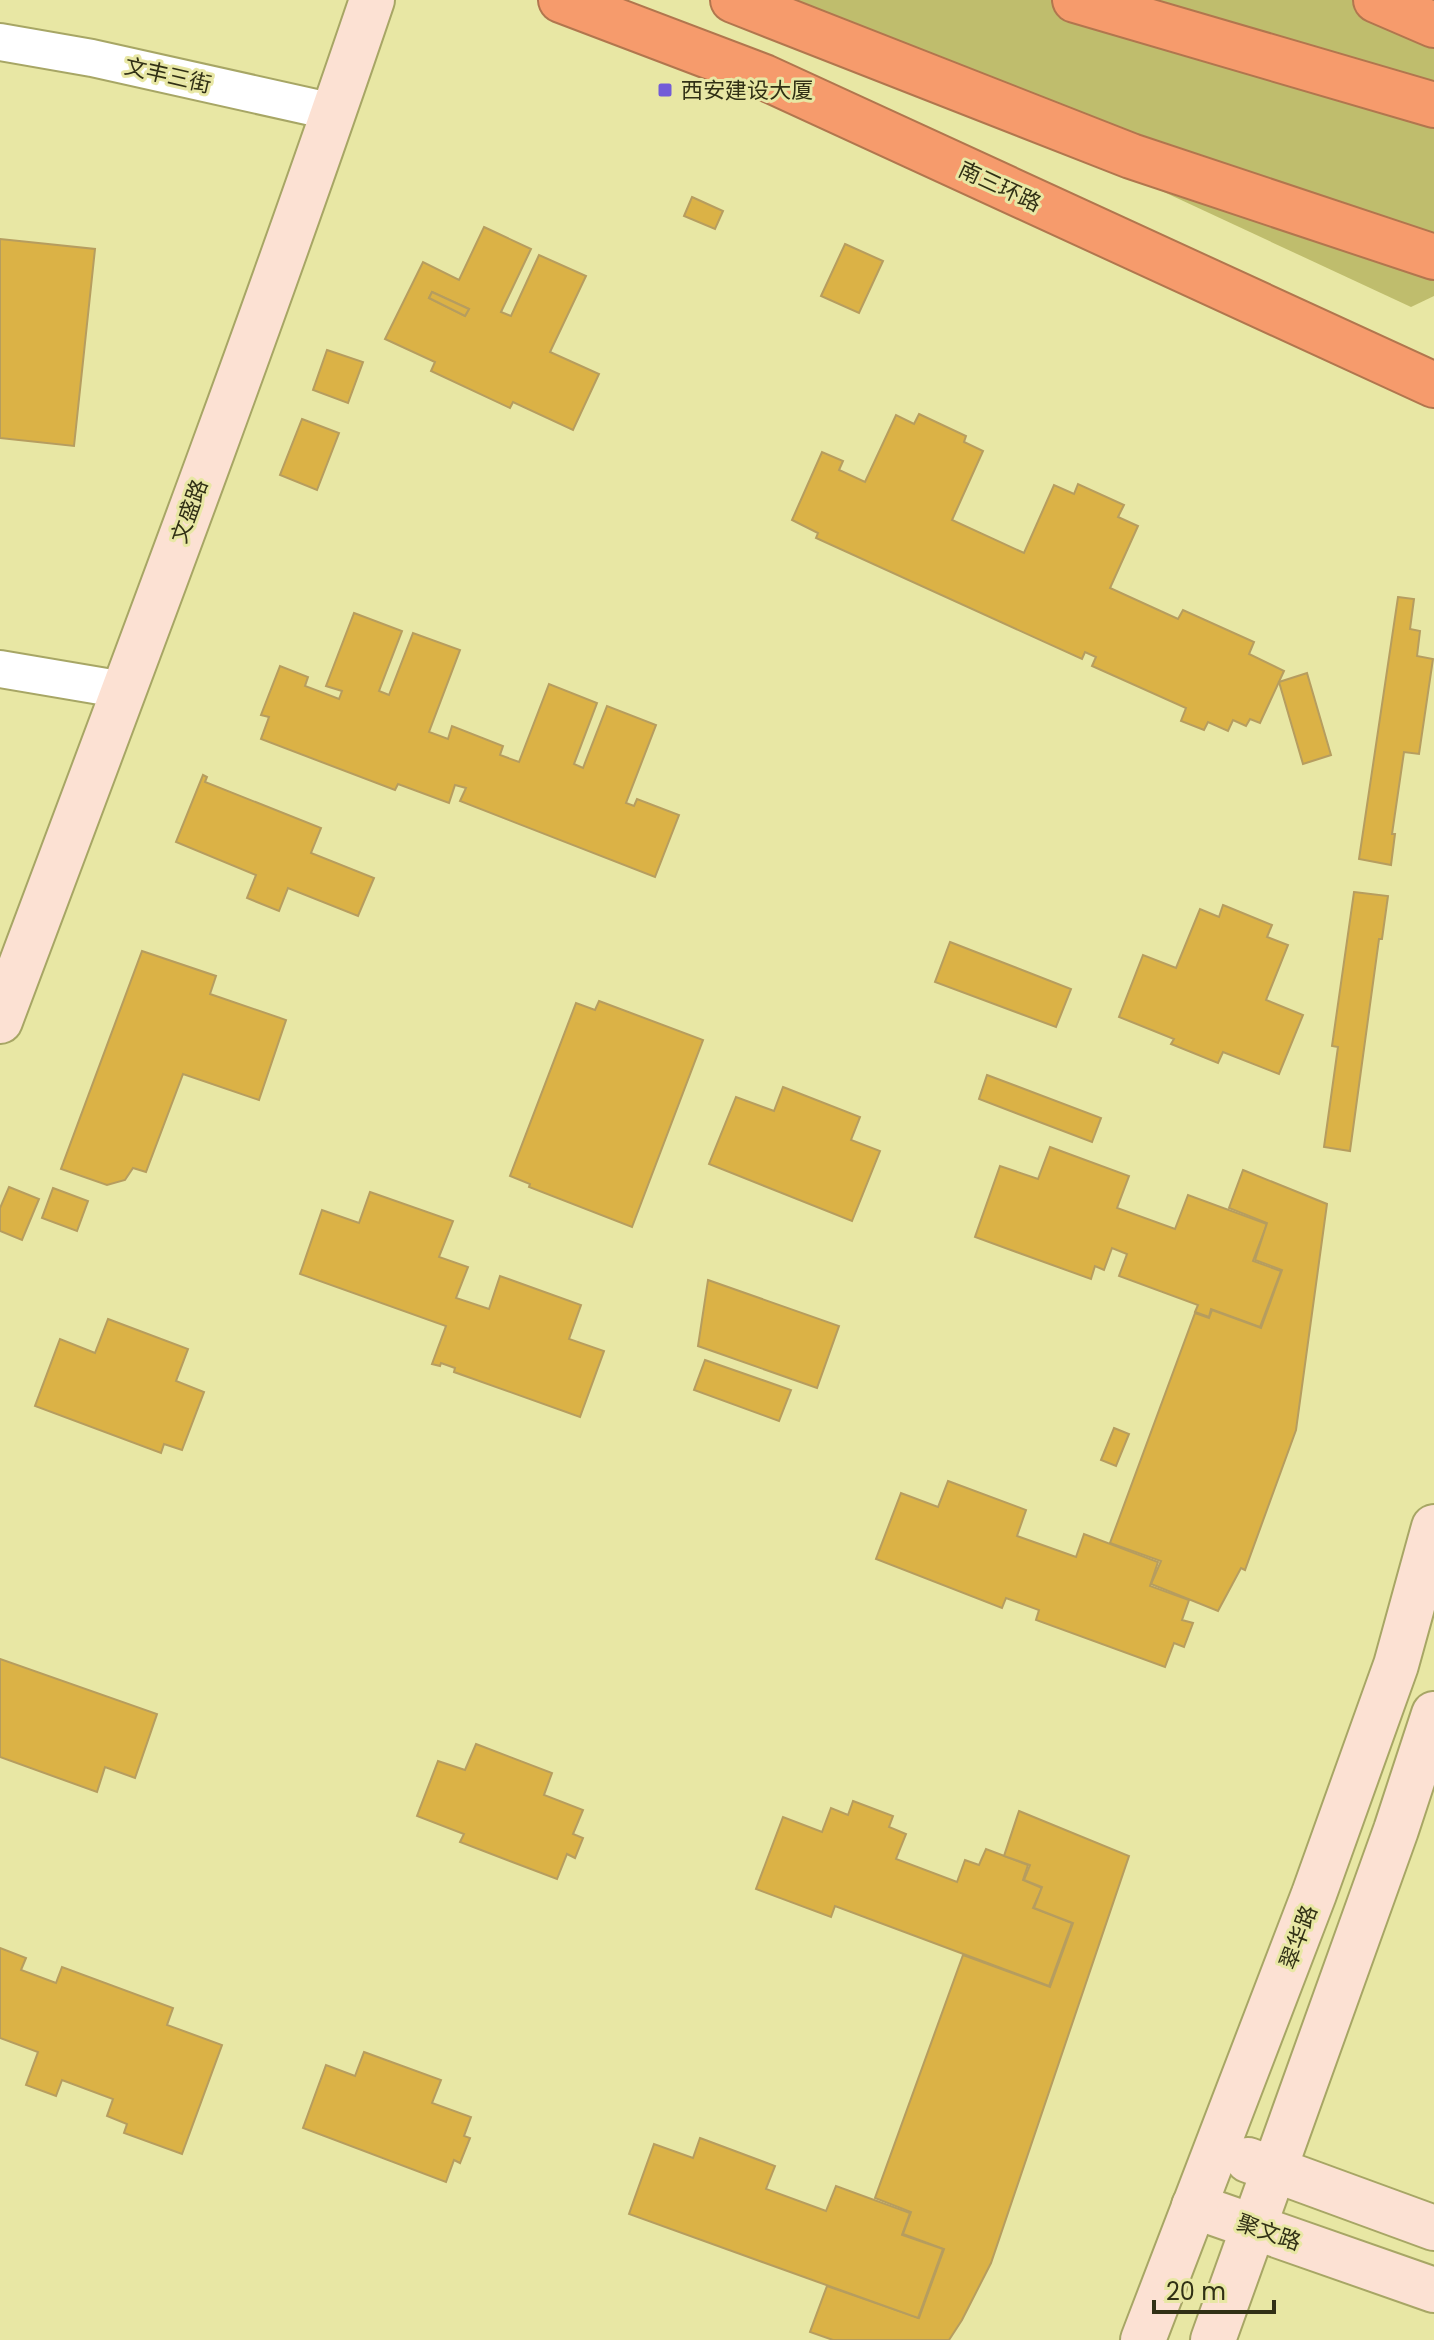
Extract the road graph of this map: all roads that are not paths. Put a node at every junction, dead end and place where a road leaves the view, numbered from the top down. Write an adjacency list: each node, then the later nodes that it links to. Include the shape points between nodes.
1 (372, 0): 9 (street, 文盛路)
2 (561, 0): 11 (highway, 南三环路, via 764,77)
3 (733, 0): 10 (highway, via 1131,156)
4 (1075, 0): 8 (highway)
5 (1376, 0): 6 (highway)
6 (1434, 25)
7 (0, 42): 9 (street, 文丰三街)
8 (1434, 105)
9 (334, 112): 13 (street, 文盛路)
10 (1434, 257)
11 (1434, 385)
12 (0, 669): 13 (street)
13 (124, 690): 14 (street, 文盛路)
14 (0, 1021)
15 (1434, 1527): 17 (street, 翠华路, via 1396,1665)
16 (1434, 1714): 18 (street)
17 (1216, 2148): 18 (street); 19 (street, 翠华路)
18 (1274, 2169): 20 (street); 21 (street)
19 (1194, 2206): 20 (street, 聚文路); 23 (street, 翠华路)
20 (1254, 2226): 22 (street, 聚文路); 24 (street)
21 (1434, 2228)
22 (1434, 2290)
23 (1143, 2340)
24 (1213, 2340)

